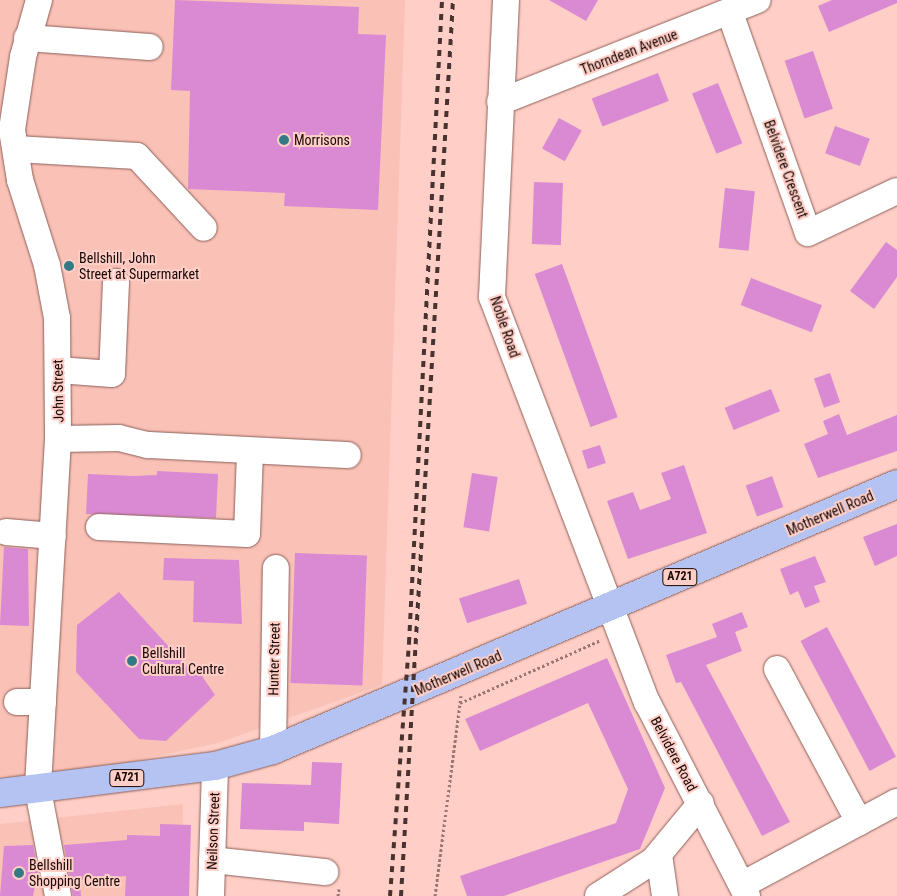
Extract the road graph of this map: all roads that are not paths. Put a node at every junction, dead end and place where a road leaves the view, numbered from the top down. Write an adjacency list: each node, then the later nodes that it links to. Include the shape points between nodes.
1 (39, 0): 5 (street, John Street)
2 (506, 0): 8 (street, Noble Road)
3 (758, 0): 4 (street, Thorndean Avenue)
4 (730, 13): 8 (street, Thorndean Avenue); 11 (street, Belvidere Crescent, via 808,233)
5 (27, 38): 6 (street); 7 (street, John Street)
6 (150, 47)
7 (8, 89): 9 (street, John Street)
8 (500, 102): 23 (street, Noble Road, via 492,297)
9 (16, 149): 10 (street, John Street); 12 (street, via 137,156)
10 (10, 181): 14 (street, John Street, via 47,265 57,318)
11 (897, 191)
12 (204, 228)
13 (116, 282): 14 (street, via 112,374)
14 (58, 370): 15 (street, John Street)
15 (58, 439): 16 (street, via 119,438 148,445); 21 (street, John Street)
16 (250, 452): 17 (street); 19 (street, via 247,534)
17 (348, 455)
18 (897, 484): 23 (main road, Motherwell Road / A721)
19 (99, 527)
20 (6, 532): 21 (street)
21 (52, 536): 26 (street, John Street)
22 (276, 568): 27 (street, Hunter Street)
23 (615, 619): 27 (main road, Motherwell Road / A721, via 464,670); 32 (street, Belvidere Road, via 647,702)
24 (777, 669): 33 (street)
25 (17, 702): 26 (street)
26 (43, 702): 29 (street, John Street)
27 (273, 750): 28 (main road, Motherwell Road / A721)
28 (215, 766): 29 (main road, Motherwell Road / A721); 35 (street, Neilson Street)
29 (38, 790): 30 (main road, Motherwell Road / A721); 38 (street, John Street)
30 (0, 794)
31 (897, 802): 33 (street)
32 (701, 803): 34 (street); 37 (street, Belvidere Road)
33 (859, 822): 37 (street)
34 (658, 855): 40 (street); 41 (street)
35 (212, 860): 36 (street); 39 (street, Neilson Street)
36 (325, 872)
37 (745, 890)
38 (58, 896)
39 (210, 896)
40 (598, 896)
41 (664, 896)

